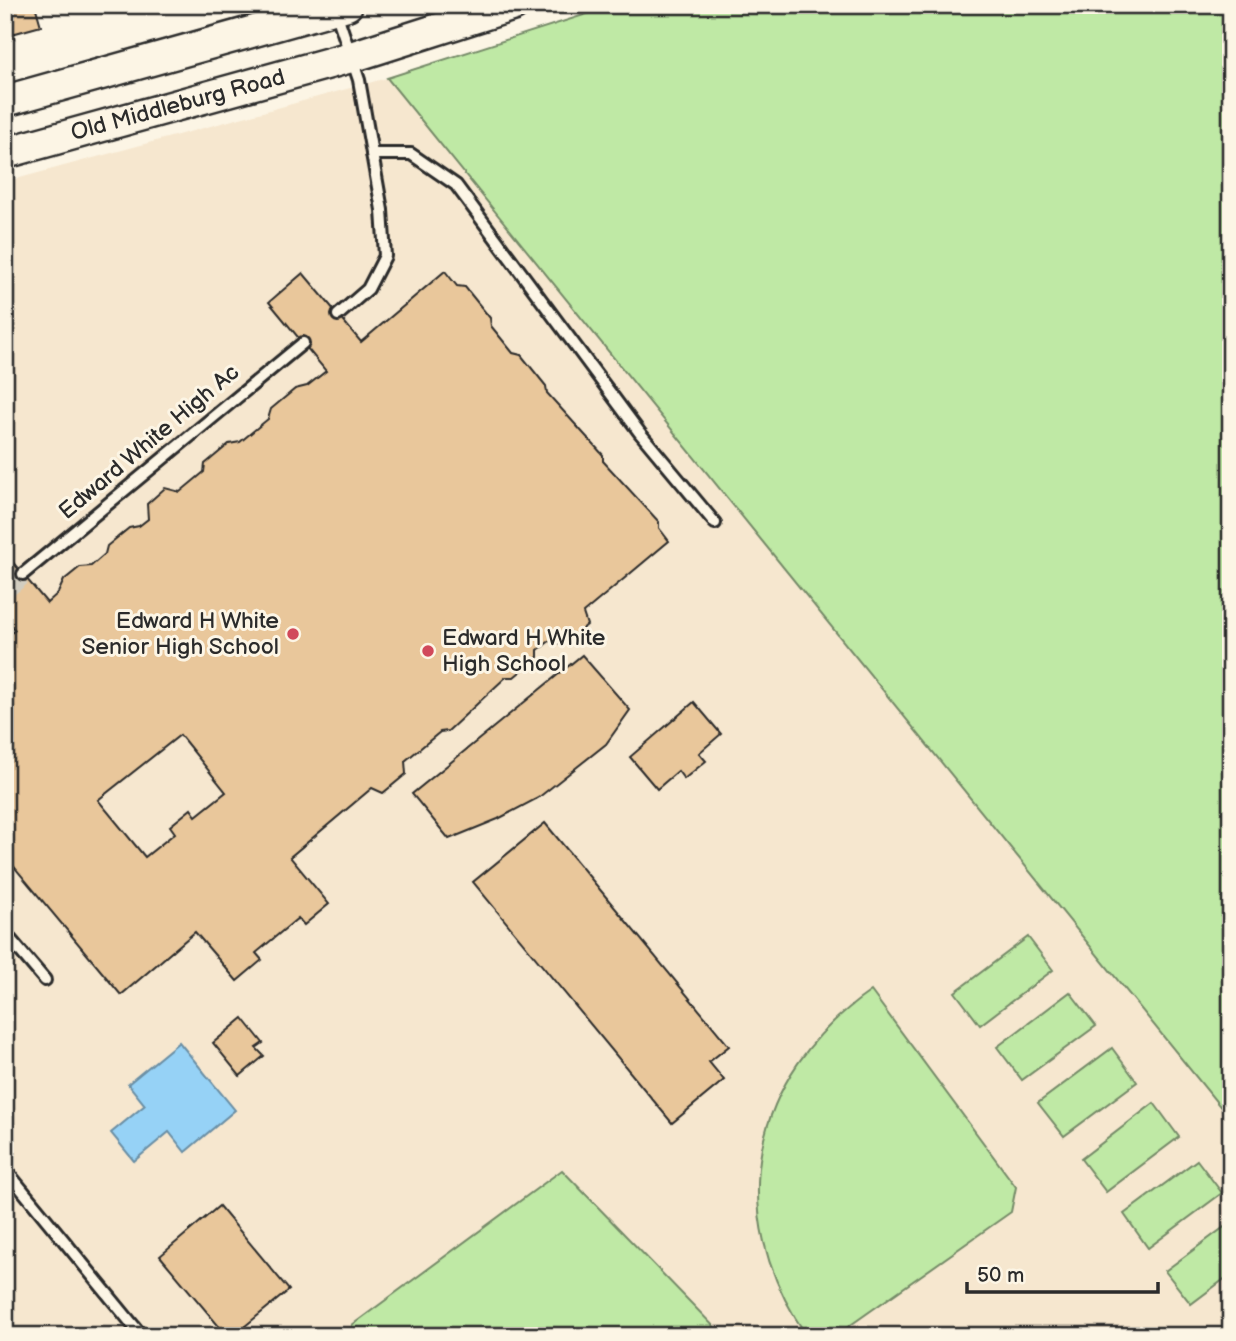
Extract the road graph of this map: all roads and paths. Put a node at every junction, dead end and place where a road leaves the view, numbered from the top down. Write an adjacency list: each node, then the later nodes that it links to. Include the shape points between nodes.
1 (514, 5): 3 (main road, Old Middleburg Road)
2 (341, 7): 3 (lane); 4 (main road)
3 (351, 57): 5 (main road, Old Middleburg Road); 6 (lane)
4 (5, 100)
5 (5, 153)
6 (372, 154): 7 (lane, via 384,256 368,289); 9 (lane, via 411,154 456,185 640,433)
7 (338, 314)
8 (303, 343): 10 (lane, Edward White High Ac)
9 (715, 523)
10 (23, 574)
11 (5, 933): 12 (lane)
12 (45, 980)
13 (5, 1169): 14 (lane)
14 (142, 1336)

